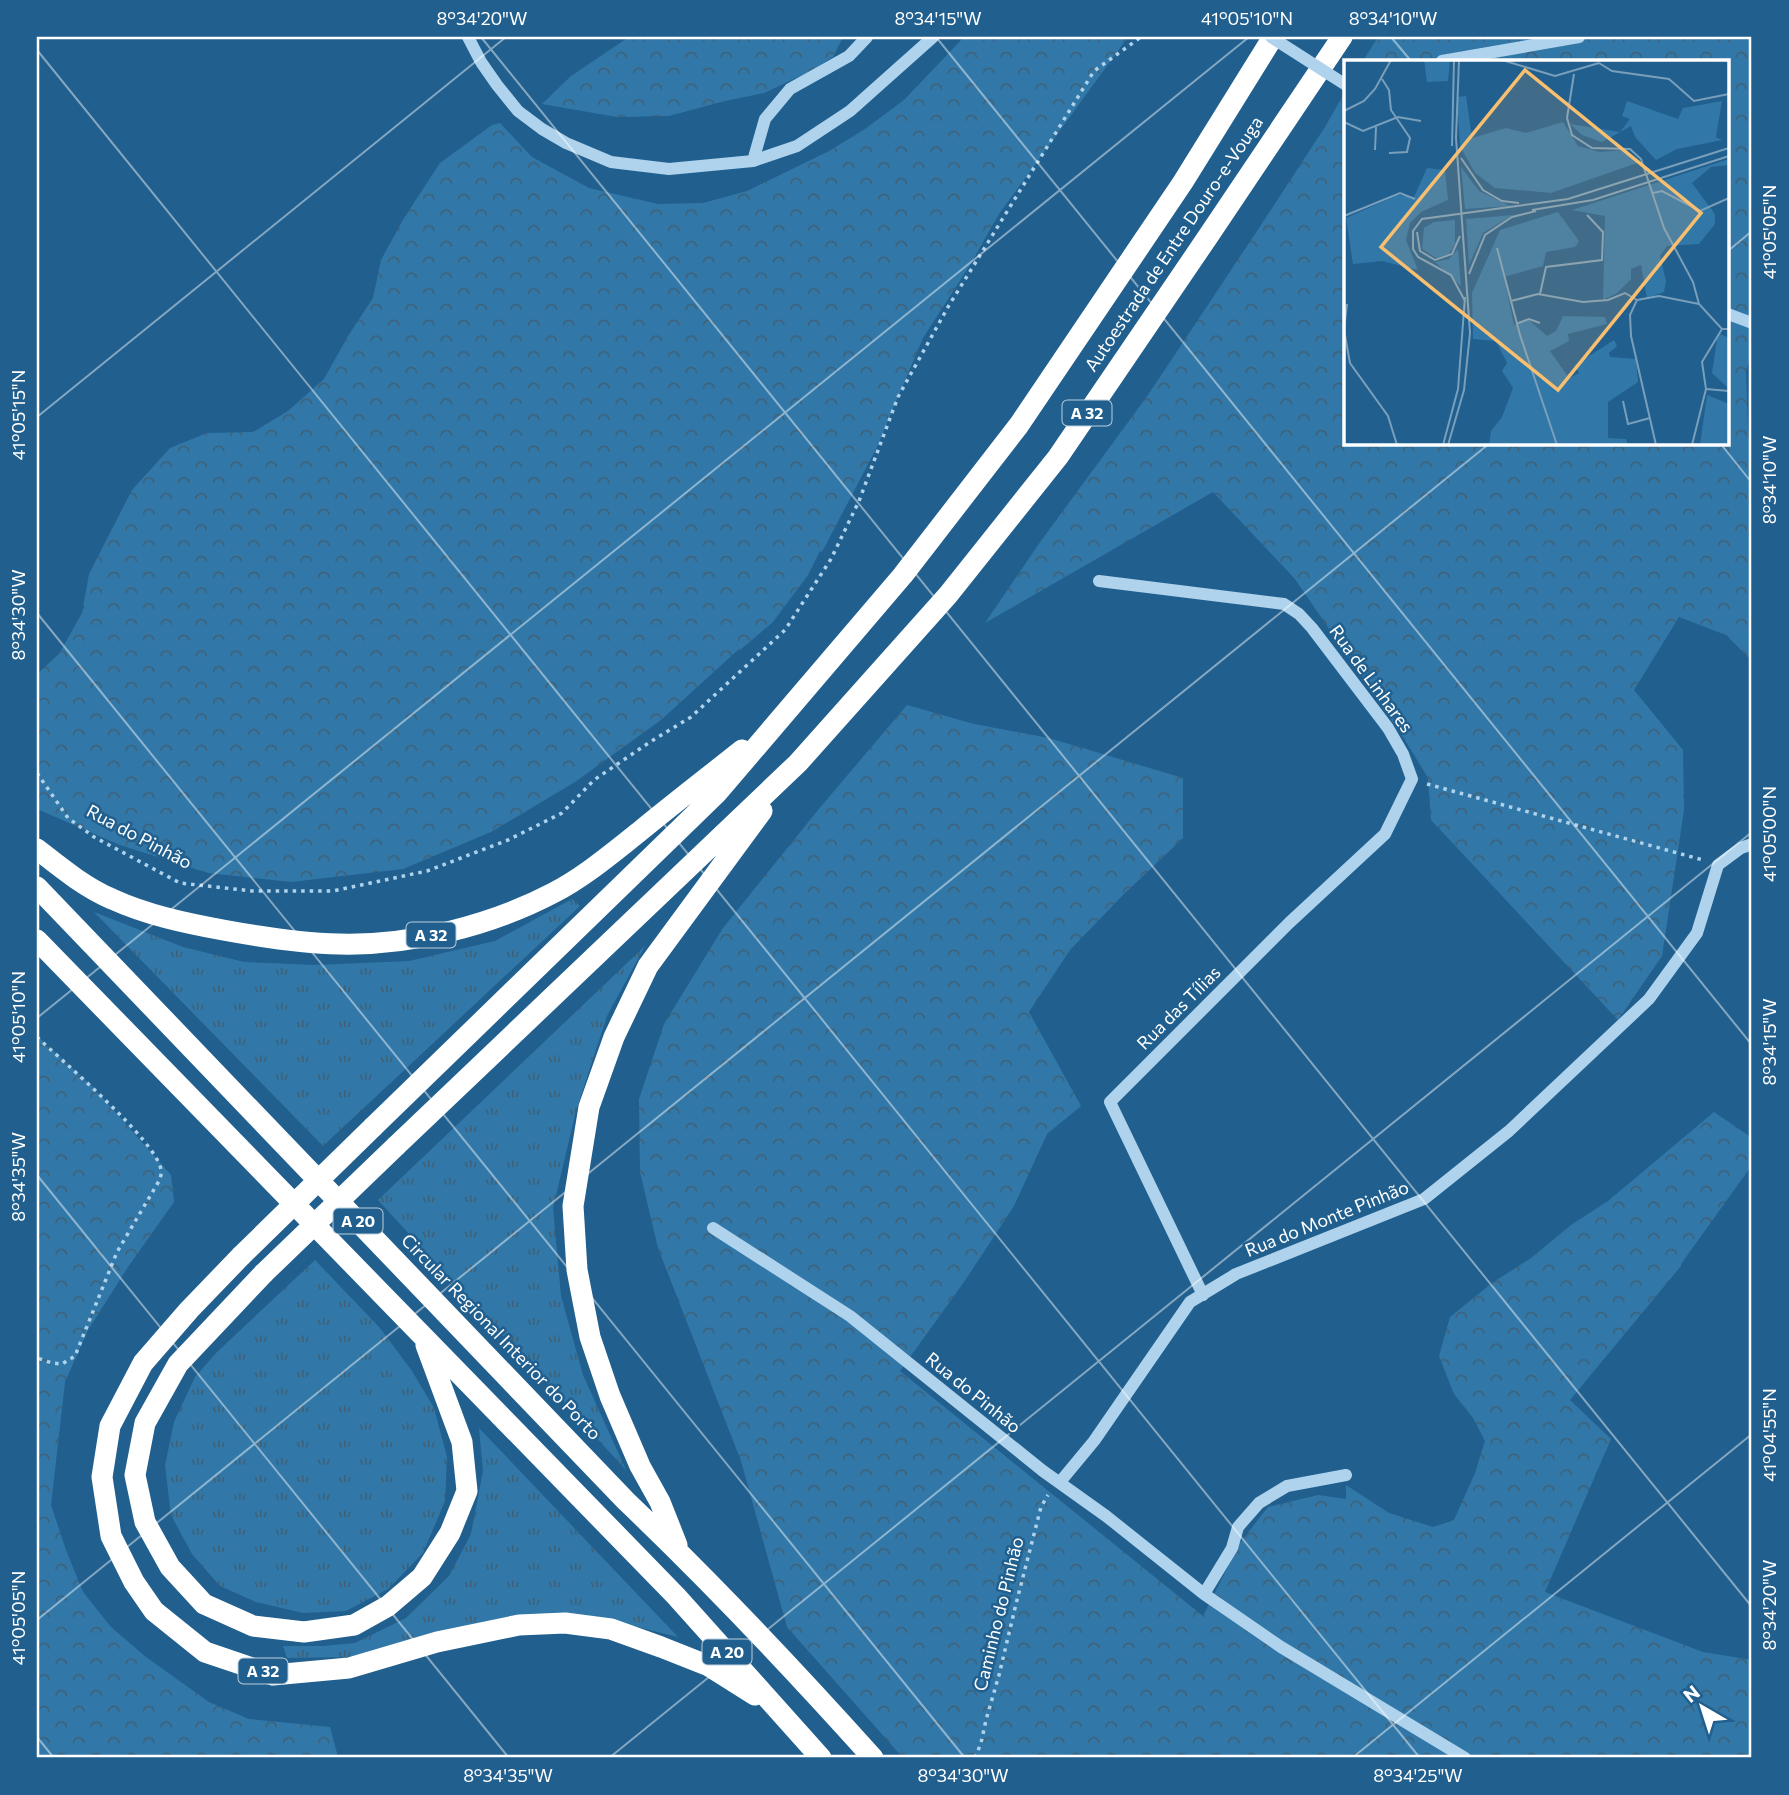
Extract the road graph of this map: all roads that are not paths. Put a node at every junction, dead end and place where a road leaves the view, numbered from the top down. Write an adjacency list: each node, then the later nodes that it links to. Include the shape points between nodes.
1 (468, 37): 9 (street, via 518,111 566,144 611,162 669,169)
2 (867, 37): 9 (street, via 849,56 790,89 765,118)
3 (933, 37): 9 (street, via 850,111 797,146)
4 (1272, 37): 8 (street, bridge); 13 (highway, Autoestrada de Entre Douro-e-Vouga / A 32, via 1182,182 1019,425 903,575)
5 (1342, 37): 14 (highway, Autoestrada de Entre Douro-e-Vouga / A 32, via 1058,457 948,595)
6 (1579, 37): 7 (street)
7 (1448, 60)
8 (1344, 84)
9 (753, 161)
10 (1730, 315): 11 (street)
11 (1752, 323)
12 (1099, 581): 15 (street, Rua de Linhares, via 1284,604 1292,609 1312,628 1388,728)
13 (779, 720): 17 (highway, A 32, via 594,867 553,893 506,914 391,942 339,944 243,934 143,912 109,898); 27 (highway, A 32, bridge, via 717,793 189,1310 143,1363 110,1426 102,1477 111,1536 154,1611 205,1652 272,1675 349,1668 519,1625 565,1623 611,1629 709,1666)
14 (798, 763): 22 (highway, A 32, bridge, via 264,1273 178,1364 145,1423 135,1475 145,1522 170,1567 204,1604 253,1626 304,1632 354,1625 388,1606 422,1577 450,1533 467,1491 462,1442); 25 (highway, A 32, via 649,966 614,1037 589,1107 573,1206 590,1337 610,1396)
15 (1412, 779): 21 (street, Rua das Tílias, via 1385,834 1110,1102)
16 (1752, 844): 21 (street, Rua do Monte Pinhão, via 1718,865 1697,933 1649,999 1509,1131 1424,1199 1236,1274)
17 (37, 849)
18 (37, 887): 25 (highway, Circular Regional Interior do Porto / A 20)
19 (37, 940): 22 (highway, A 20)
20 (713, 1228): 24 (street, Rua do Pinhão, via 850,1316)
21 (1203, 1295): 24 (street, Rua do Monte Pinhão, via 1190,1302 1094,1441)
22 (423, 1337): 27 (highway, A 20, via 676,1596)
23 (1346, 1475): 26 (street, via 1287,1486 1259,1503 1238,1527 1232,1548)
24 (1059, 1482): 26 (street, Rua do Pinhão)
25 (681, 1553): 29 (highway, Circular Regional Interior do Porto / A 20)
26 (1205, 1594): 30 (street, Rua do Pinhão, via 1281,1647)
27 (778, 1709): 28 (highway, A 20)
28 (821, 1758)
29 (873, 1758)
30 (1465, 1758)

